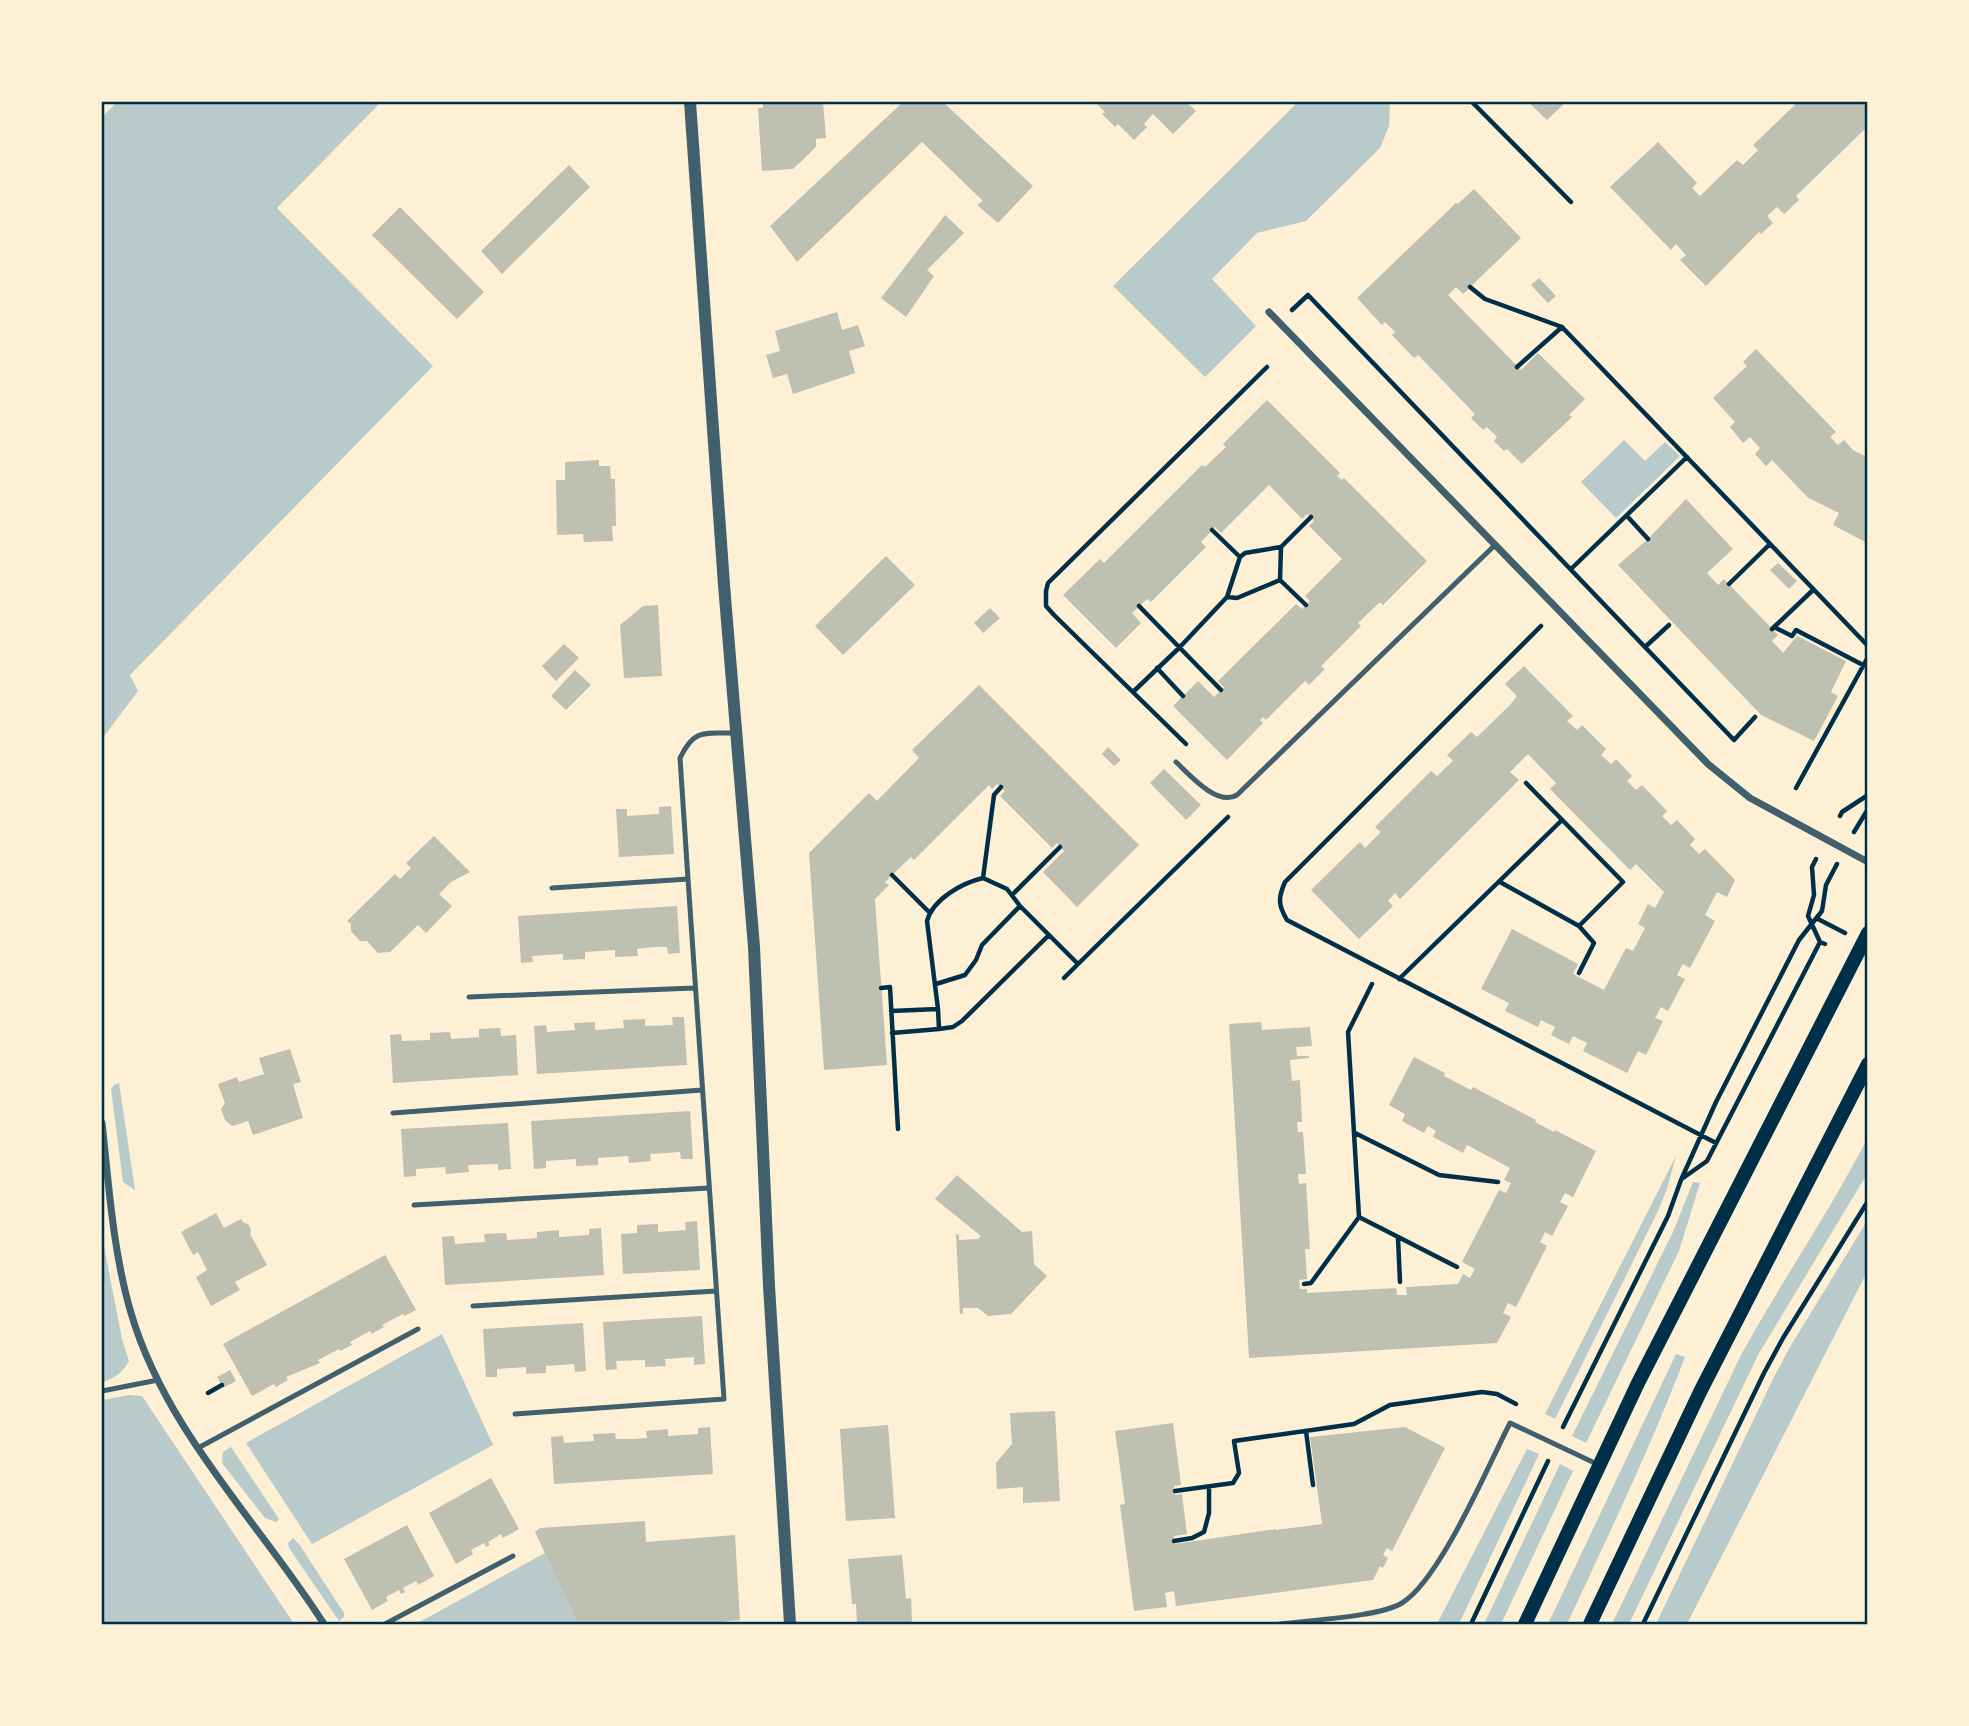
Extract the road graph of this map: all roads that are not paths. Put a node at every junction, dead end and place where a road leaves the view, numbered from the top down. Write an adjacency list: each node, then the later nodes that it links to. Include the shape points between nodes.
1 (690, 102): 4 (street)
2 (1269, 312): 3 (street)
3 (1495, 545): 5 (lane, via 1237,795 1224,797 1206,789); 6 (street, via 1708,764 1750,798)
4 (736, 733): 7 (lane, via 696,735 680,758); 29 (street, via 754,947 769,1299)
5 (1176, 762)
6 (1867, 862)
7 (688, 879): 8 (lane); 10 (lane)
8 (552, 888)
9 (1867, 933): 25 (main road)
10 (694, 988): 11 (lane); 13 (lane)
11 (469, 997)
12 (1867, 1064): 32 (main road, via 1700,1392)
13 (702, 1090): 14 (lane); 16 (lane)
14 (393, 1113)
15 (102, 1123): 21 (street, via 121,1270 131,1313)
16 (709, 1188): 17 (lane); 18 (lane)
17 (414, 1205)
18 (716, 1290): 19 (lane); 23 (lane, via 724,1399)
19 (473, 1306)
20 (418, 1329): 24 (lane)
21 (158, 1380): 22 (lane); 24 (street)
22 (102, 1391)
23 (514, 1414)
24 (198, 1448): 27 (street)
25 (1599, 1465): 30 (lane, via 1510,1423 1426,1582 1403,1602 1385,1610); 31 (main road)
26 (513, 1556): 28 (lane)
27 (324, 1625)
28 (385, 1625)
29 (790, 1625)
30 (1280, 1625)
31 (1525, 1625)
32 (1590, 1625)

